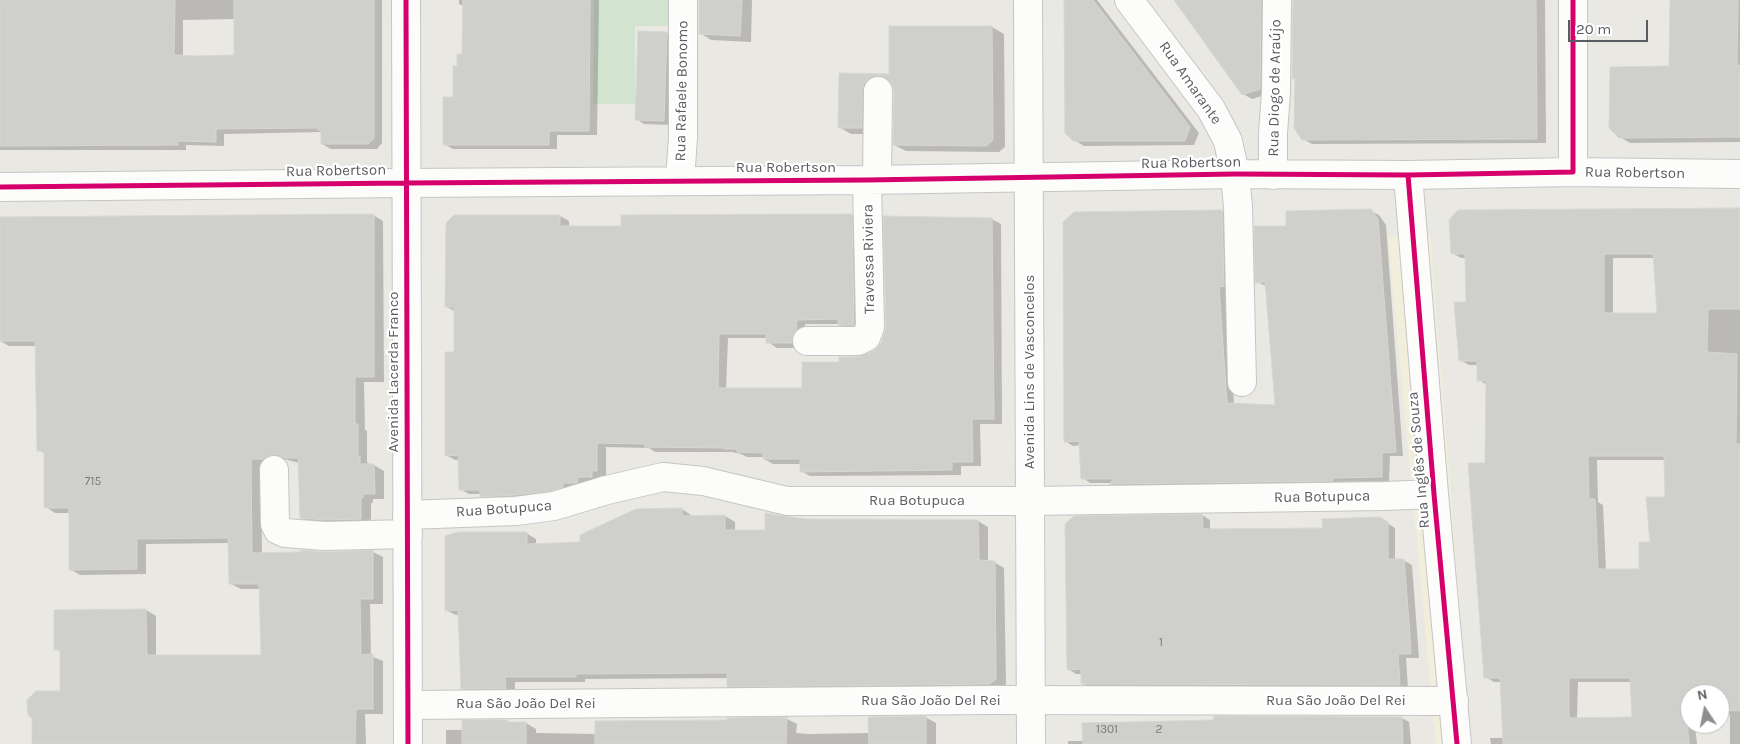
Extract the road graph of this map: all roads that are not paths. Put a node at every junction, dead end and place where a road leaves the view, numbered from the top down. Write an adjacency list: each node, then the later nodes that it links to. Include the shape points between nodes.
1 (406, 0): 16 (street, Avenida Lacerda Franco)
2 (683, 0): 15 (street, Rua Rafaele Bonomo)
3 (1028, 0): 13 (street, Avenida Lins de Vasconcelos)
4 (1129, 0): 9 (street, Rua Amarante, via 1211,109 1228,141)
5 (1277, 0): 12 (street, Rua Diogo de Araújo)
6 (1573, 0): 8 (street)
7 (878, 91): 14 (street, Travessa Riviera)
8 (1573, 172): 10 (street, Rua Robertson); 11 (street, Rua Robertson)
9 (1235, 174): 12 (street, Rua Robertson); 13 (street, Rua Robertson); 19 (street, Rua Amarante)
10 (1408, 174): 12 (street, Rua Robertson); 21 (street, Rua Inglês de Souza)
11 (1740, 174)
12 (1274, 175)
13 (1029, 178): 14 (street, Rua Robertson); 22 (street, Avenida Lins de Vasconcelos)
14 (872, 180): 15 (street, Rua Robertson); 18 (street, Travessa Riviera, via 870,328 866,337 858,340)
15 (680, 181): 16 (street, Rua Robertson)
16 (406, 183): 17 (street, Rua Robertson); 23 (street, Avenida Lacerda Franco)
17 (0, 187)
18 (807, 341)
19 (1242, 382)
20 (274, 470): 23 (street, Rua Botupuca, via 275,524 285,533 325,536)
21 (1434, 494): 22 (street, Rua Botupuca); 25 (street, Rua Inglês de Souza)
22 (1030, 501): 23 (street, Rua Botupuca, via 787,502 703,481 663,477 554,506); 24 (street, Avenida Lins de Vasconcelos)
23 (407, 524): 26 (street, Avenida Lacerda Franco)
24 (1031, 701): 25 (street, Rua São João Del Rei); 26 (street, Rua São João Del Rei); 28 (street, Avenida Lins de Vasconcelos)
25 (1454, 701): 29 (street, Rua Inglês de Souza)
26 (408, 705): 27 (street, Avenida Lacerda Franco)
27 (408, 744)
28 (1031, 744)
29 (1457, 744)

